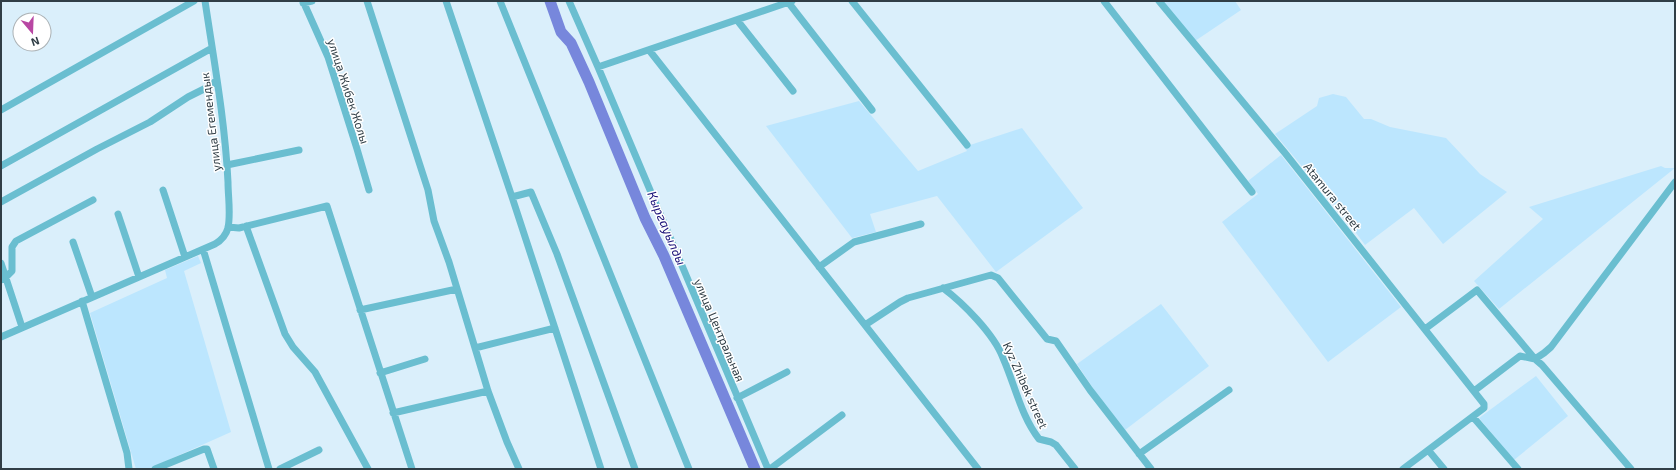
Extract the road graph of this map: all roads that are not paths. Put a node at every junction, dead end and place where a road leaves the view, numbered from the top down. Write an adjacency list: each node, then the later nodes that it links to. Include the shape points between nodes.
1 (194, 1): 19 (street)
2 (205, 1): 14 (street, улица Егемендык)
3 (312, 1): 11 (street)
4 (367, 1): 43 (street)
5 (446, 1): 29 (street)
6 (500, 1): 78 (street)
7 (569, 1): 16 (street, улица Центральная)
8 (852, 1): 21 (street)
9 (1104, 1): 28 (street)
10 (1159, 1): 51 (street, Atamura street)
11 (303, 2): 27 (street, улица Жибек Жолы, via 328,57)
12 (790, 2): 13 (street); 20 (street)
13 (737, 20): 15 (street); 18 (street)
14 (212, 48): 17 (street, улица Егемендык); 24 (street)
15 (649, 50): 16 (street); 40 (street)
16 (598, 67): 61 (street, улица Центральная)
17 (217, 80): 23 (street, улица Егемендык); 31 (street, via 150,122 97,148)
18 (793, 92)
19 (1, 110)
20 (872, 110)
21 (967, 144)
22 (299, 150): 23 (street)
23 (227, 165): 35 (street, улица Егемендык)
24 (1, 166)
25 (1675, 182): 55 (street, via 1550,347)
26 (163, 190): 38 (street)
27 (369, 190)
28 (1252, 192)
29 (512, 197): 50 (street); 77 (street, via 531,192 557,254)
30 (93, 200): 42 (street, via 16,241 12,247 12,271)
31 (1, 202)
32 (118, 214): 41 (street)
33 (922, 224): 40 (street, via 854,242)
34 (246, 226): 35 (street); 47 (street, via 326,206); 73 (street, via 285,334 315,372)
35 (228, 227): 37 (street, улица Егемендык, via 222,240)
36 (73, 242): 45 (street)
37 (203, 249): 38 (street); 71 (street)
38 (185, 257): 41 (street)
39 (1, 263): 42 (street)
40 (819, 267): 48 (street)
41 (139, 277): 45 (street)
42 (3, 278): 49 (street)
43 (457, 288): 47 (street); 53 (street)
44 (943, 288): 48 (street, via 900,302); 67 (street, via 991,275 998,278 1047,339 1056,340 1090,390); 81 (street, Kyz Zhibek street, via 994,340 1003,356 1033,432 1040,440 1056,445)
45 (92, 297): 46 (street)
46 (82, 301): 49 (street); 69 (street, via 127,452)
47 (360, 310): 57 (street)
48 (865, 325): 80 (street)
49 (22, 327): 52 (street)
50 (555, 328): 53 (street); 76 (street)
51 (1425, 329): 55 (street, via 1476,290); 60 (street, Atamura street)
52 (1, 337)
53 (475, 348): 59 (street)
54 (425, 359): 57 (street)
55 (1535, 359): 60 (street, via 1520,356); 86 (street)
56 (787, 372): 61 (street)
57 (380, 373): 62 (street)
58 (1229, 390): 67 (street)
59 (488, 391): 62 (street); 75 (street)
60 (1474, 391): 64 (street, Atamura street, via 1484,404 1484,408)
61 (737, 398): 79 (street, улица Центральная)
62 (393, 413): 74 (street)
63 (842, 415): 79 (street)
64 (1473, 417): 66 (street); 85 (street)
65 (319, 450): 72 (street)
66 (1429, 451): 83 (street); 84 (street)
67 (1140, 454): 82 (street)
68 (159, 468): 70 (street, via 207,449)
69 (129, 469)
70 (214, 469)
71 (269, 469)
72 (280, 469)
73 (368, 469)
74 (412, 469)
75 (519, 469)
76 (601, 469)
77 (636, 469)
78 (689, 469)
79 (769, 469)
80 (978, 469)
81 (1075, 469)
82 (1151, 469)
83 (1403, 469)
84 (1444, 469)
85 (1518, 469)
86 (1632, 469)

